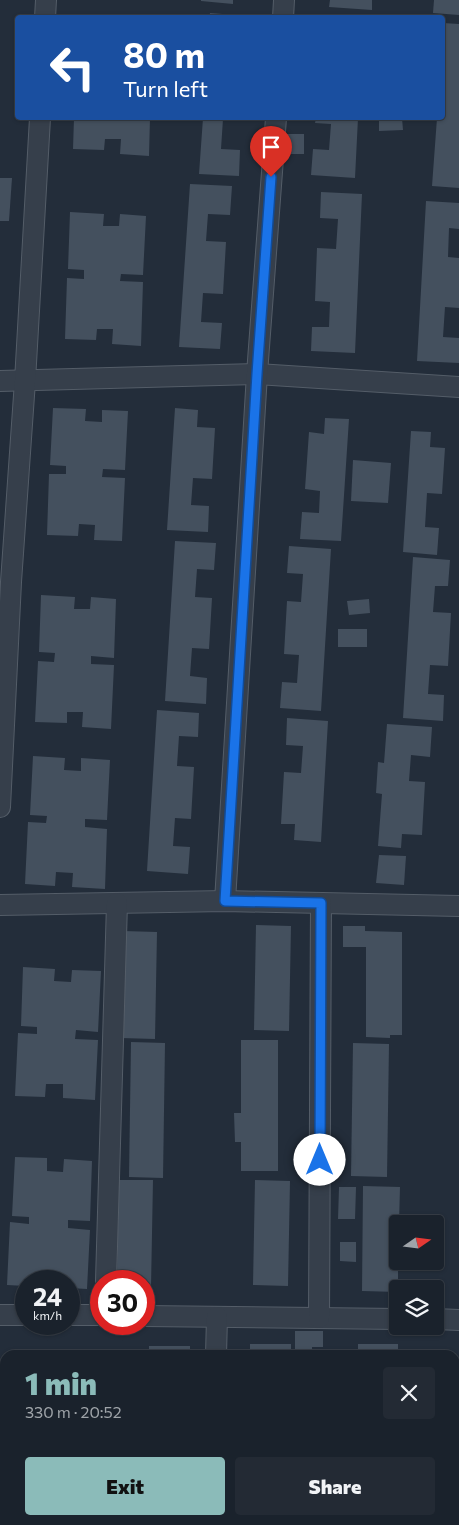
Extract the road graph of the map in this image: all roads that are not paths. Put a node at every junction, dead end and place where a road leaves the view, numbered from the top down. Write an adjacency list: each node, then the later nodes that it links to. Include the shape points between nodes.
1 (46, 0): 3 (street)
2 (284, 0): 4 (street)
3 (45, 15)
4 (283, 15)
5 (40, 120): 9 (street)
6 (276, 120): 7 (street)
7 (257, 374): 9 (street); 10 (street); 13 (street)
8 (0, 381): 9 (street)
9 (25, 381): 11 (street)
10 (459, 387)
11 (3, 689): 12 (street)
12 (0, 807)
13 (225, 901): 14 (street); 15 (street)
14 (117, 903): 16 (street); 18 (street)
15 (321, 903): 17 (street); 23 (street)
16 (0, 904)
17 (459, 906)
18 (106, 1270)
19 (0, 1315): 20 (street)
20 (15, 1315)
21 (155, 1316): 22 (street)
22 (217, 1317): 23 (street); 27 (street)
23 (318, 1318): 24 (street)
24 (389, 1319)
25 (444, 1320): 26 (street)
26 (459, 1320)
27 (216, 1350)

